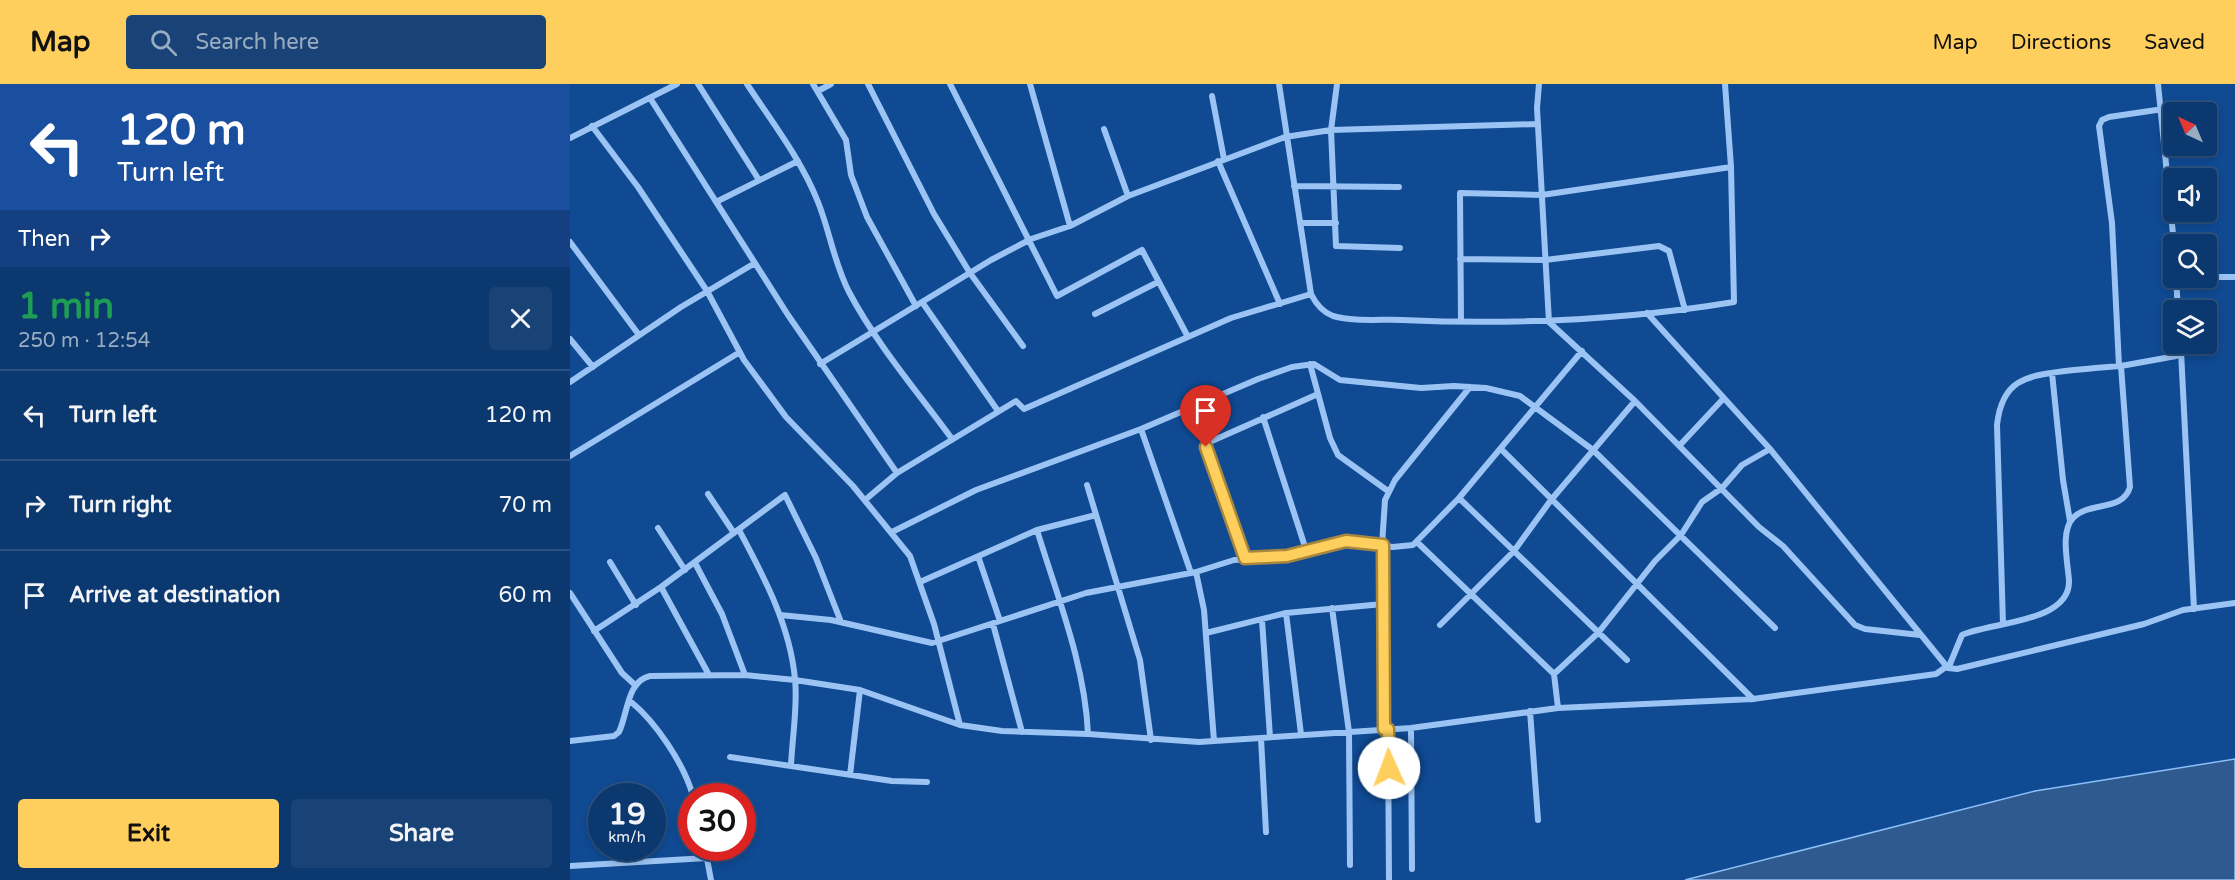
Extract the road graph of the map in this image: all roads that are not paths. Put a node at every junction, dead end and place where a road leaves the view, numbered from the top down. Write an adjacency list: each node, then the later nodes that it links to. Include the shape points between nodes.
1 (677, 84): 16 (street)
2 (698, 84): 28 (street)
3 (747, 84): 26 (street)
4 (813, 84): 14 (street)
5 (831, 84): 14 (street)
6 (868, 84): 45 (street, via 918,184)
7 (950, 84): 39 (street)
8 (1030, 84): 37 (street)
9 (1279, 84): 22 (street)
10 (1337, 84): 21 (street)
11 (1539, 84): 18 (street)
12 (1725, 84): 27 (street)
13 (2158, 84): 17 (street)
14 (818, 92): 51 (street, via 846,140 851,174 867,217)
15 (1212, 96): 25 (street)
16 (650, 98): 19 (street); 34 (street)
17 (2163, 109): 70 (street, via 2109,117 2099,126 2111,214)
18 (1538, 124): 21 (street); 32 (street)
19 (592, 126): 23 (street); 49 (street)
20 (1104, 129): 33 (street)
21 (1331, 130): 22 (street); 30 (street)
22 (1285, 136): 25 (street); 29 (street)
23 (570, 138)
24 (2167, 156): 38 (street)
25 (1221, 160): 33 (street); 52 (street)
26 (798, 161): 28 (street); 58 (street, via 818,201 833,257)
27 (1731, 167): 32 (street); 53 (street, via 1734,302)
28 (759, 180): 34 (street)
29 (1294, 186): 30 (street); 35 (street)
30 (1335, 186): 31 (street); 36 (street)
31 (1398, 187)
32 (1542, 195): 42 (street, via 1460,193); 43 (street)
33 (1128, 196): 37 (street)
34 (716, 202): 44 (street)
35 (1300, 223): 36 (street); 50 (street)
36 (1336, 223): 41 (street, via 1336,246)
37 (1070, 226): 39 (street)
38 (2173, 234)
39 (1031, 239): 45 (street); 48 (street, via 1057,296 1142,250)
40 (570, 242): 59 (street)
41 (1400, 248)
42 (1460, 260): 43 (street); 56 (street)
43 (1545, 260): 53 (street, via 1659,246 1668,251); 57 (street)
44 (755, 263): 49 (street); 67 (street)
45 (970, 273): 51 (street); 62 (street)
46 (2217, 277): 47 (street)
47 (2235, 277)
48 (1158, 282): 55 (street); 60 (street)
49 (707, 291): 59 (street); 64 (street)
50 (1311, 294): 52 (street); 56 (street, via 1316,304 1334,316)
51 (919, 304): 58 (street); 78 (street)
52 (1280, 304): 60 (street, via 1231,318)
53 (1685, 310): 54 (street)
54 (1647, 313): 57 (street); 75 (street)
55 (1095, 314)
56 (1461, 321): 57 (street)
57 (1549, 321): 63 (street)
58 (873, 332): 67 (street); 81 (street)
59 (639, 336): 69 (street)
60 (1188, 337): 78 (street, via 1024,409 1016,401)
61 (570, 339): 69 (street)
62 (1023, 346)
63 (1582, 351): 76 (street); 77 (street)
64 (740, 352): 86 (street); 93 (street, via 786,417)
65 (2177, 354): 70 (street)
66 (2180, 354): 123 (street)
67 (820, 364): 87 (street)
68 (1310, 364): 73 (street, via 1319,365 1340,380 1421,388); 74 (street); 80 (street, via 1258,379)
69 (593, 366): 72 (street)
70 (2120, 366): 71 (street); 96 (street, via 2128,494 2120,502 2082,511)
71 (2052, 373): 96 (street); 130 (street, via 2022,378 2007,392 1998,414)
72 (570, 382)
73 (1470, 387): 77 (street, via 1520,396); 90 (street)
74 (1318, 394): 79 (street); 90 (street, via 1338,455)
75 (1723, 399): 82 (street); 84 (street)
76 (1635, 401): 82 (street); 85 (street)
77 (1535, 405): 83 (street); 85 (street)
78 (998, 411): 81 (street)
79 (1263, 417): 105 (street); 107 (street, via 1205,444)
80 (1141, 429): 100 (street, via 976,490); 111 (street)
81 (952, 439): 87 (street)
82 (1680, 445): 89 (street)
83 (1501, 449): 92 (street); 94 (street)
84 (1770, 449): 89 (street, via 1742,465); 136 (street)
85 (1593, 450): 94 (street); 101 (street)
86 (570, 456)
87 (897, 473): 93 (street)
88 (1087, 485): 95 (street)
89 (1722, 488): 101 (street, via 1702,502); 136 (street, via 1815,579 1855,625)
90 (1388, 491): 103 (street, via 1383,512)
91 (708, 494): 99 (street)
92 (1459, 498): 102 (street); 104 (street)
93 (865, 500): 100 (street)
94 (1551, 500): 104 (street); 113 (street)
95 (1096, 515): 98 (street); 115 (street)
96 (2070, 521): 130 (street, via 2066,595 2037,615)
97 (658, 528): 110 (street)
98 (1037, 530): 106 (street); 118 (street)
99 (736, 532): 109 (street); 125 (street, via 767,584); 128 (street, via 785,495)
100 (892, 532): 112 (street, via 910,555)
101 (1681, 535): 113 (street); 132 (street)
102 (1418, 543): 103 (street, via 1407,547); 117 (street)
103 (1383, 545): 105 (street, via 1346,541); 120 (street)
104 (1514, 551): 117 (street); 135 (street)
105 (1306, 553): 107 (street)
106 (978, 556): 112 (street); 127 (street)
107 (1245, 558): 111 (street)
108 (610, 562): 121 (street)
109 (695, 563): 110 (street); 142 (street, via 722,614)
110 (686, 570): 114 (street)
111 (1193, 572): 115 (street); 134 (street)
112 (920, 582): 137 (street)
113 (1637, 585): 135 (street); 146 (street)
114 (661, 587): 121 (street); 141 (street)
115 (1118, 587): 118 (street); 159 (street, via 1145,682)
116 (570, 592): 133 (street)
117 (1469, 595): 131 (street); 140 (street)
118 (1059, 602): 127 (street); 155 (street, via 1087,704)
119 (2235, 603): 123 (street)
120 (1383, 604): 122 (street); 152 (street)
121 (636, 605): 133 (street)
122 (1332, 608): 124 (street); 154 (street)
123 (2194, 609): 139 (street, via 2022,655)
124 (1286, 613): 126 (street); 156 (street)
125 (780, 615): 128 (street); 143 (street)
126 (1262, 620): 134 (street); 157 (street)
127 (1000, 621): 129 (street)
128 (841, 622): 137 (street)
129 (993, 624): 137 (street); 153 (street)
130 (2003, 624): 139 (street, via 1962,635)
131 (1440, 625)
132 (1775, 628)
133 (594, 631): 144 (street, via 621,673)
134 (1206, 633): 161 (street)
135 (1598, 633): 138 (street); 140 (street)
136 (1920, 635): 139 (street)
137 (939, 642): 150 (street)
138 (1627, 660)
139 (1948, 668): 146 (street, via 1936,674)
140 (1554, 674): 148 (street)
141 (709, 675): 142 (street); 144 (street, via 650,676)
142 (745, 675): 143 (street)
143 (795, 680): 145 (street); 163 (street)
144 (634, 684): 147 (street)
145 (860, 690): 150 (street); 164 (street)
146 (1753, 699): 148 (street)
147 (630, 701): 160 (street, via 615,736); 166 (street, via 646,713 667,742)
148 (1558, 708): 149 (street)
149 (1530, 711): 151 (street); 167 (street)
150 (960, 725): 153 (street)
151 (1411, 728): 152 (street); 173 (street)
152 (1386, 729): 154 (street); 175 (street)
153 (1022, 732): 155 (street)
154 (1349, 732): 156 (street); 171 (street)
155 (1088, 734): 159 (street)
156 (1301, 734): 157 (street)
157 (1270, 737): 158 (street)
158 (1261, 738): 161 (street); 168 (street)
159 (1151, 740): 161 (street)
160 (570, 741)
161 (1214, 741)
162 (730, 757): 163 (street)
163 (791, 766): 164 (street)
164 (850, 775): 165 (street)
165 (927, 782)
166 (687, 783)
167 (1538, 819)
168 (1266, 832)
169 (678, 860): 172 (street)
170 (707, 861): 174 (street)
171 (1350, 865)
172 (570, 866)
173 (1412, 869)
174 (711, 880)
175 (1389, 880)

